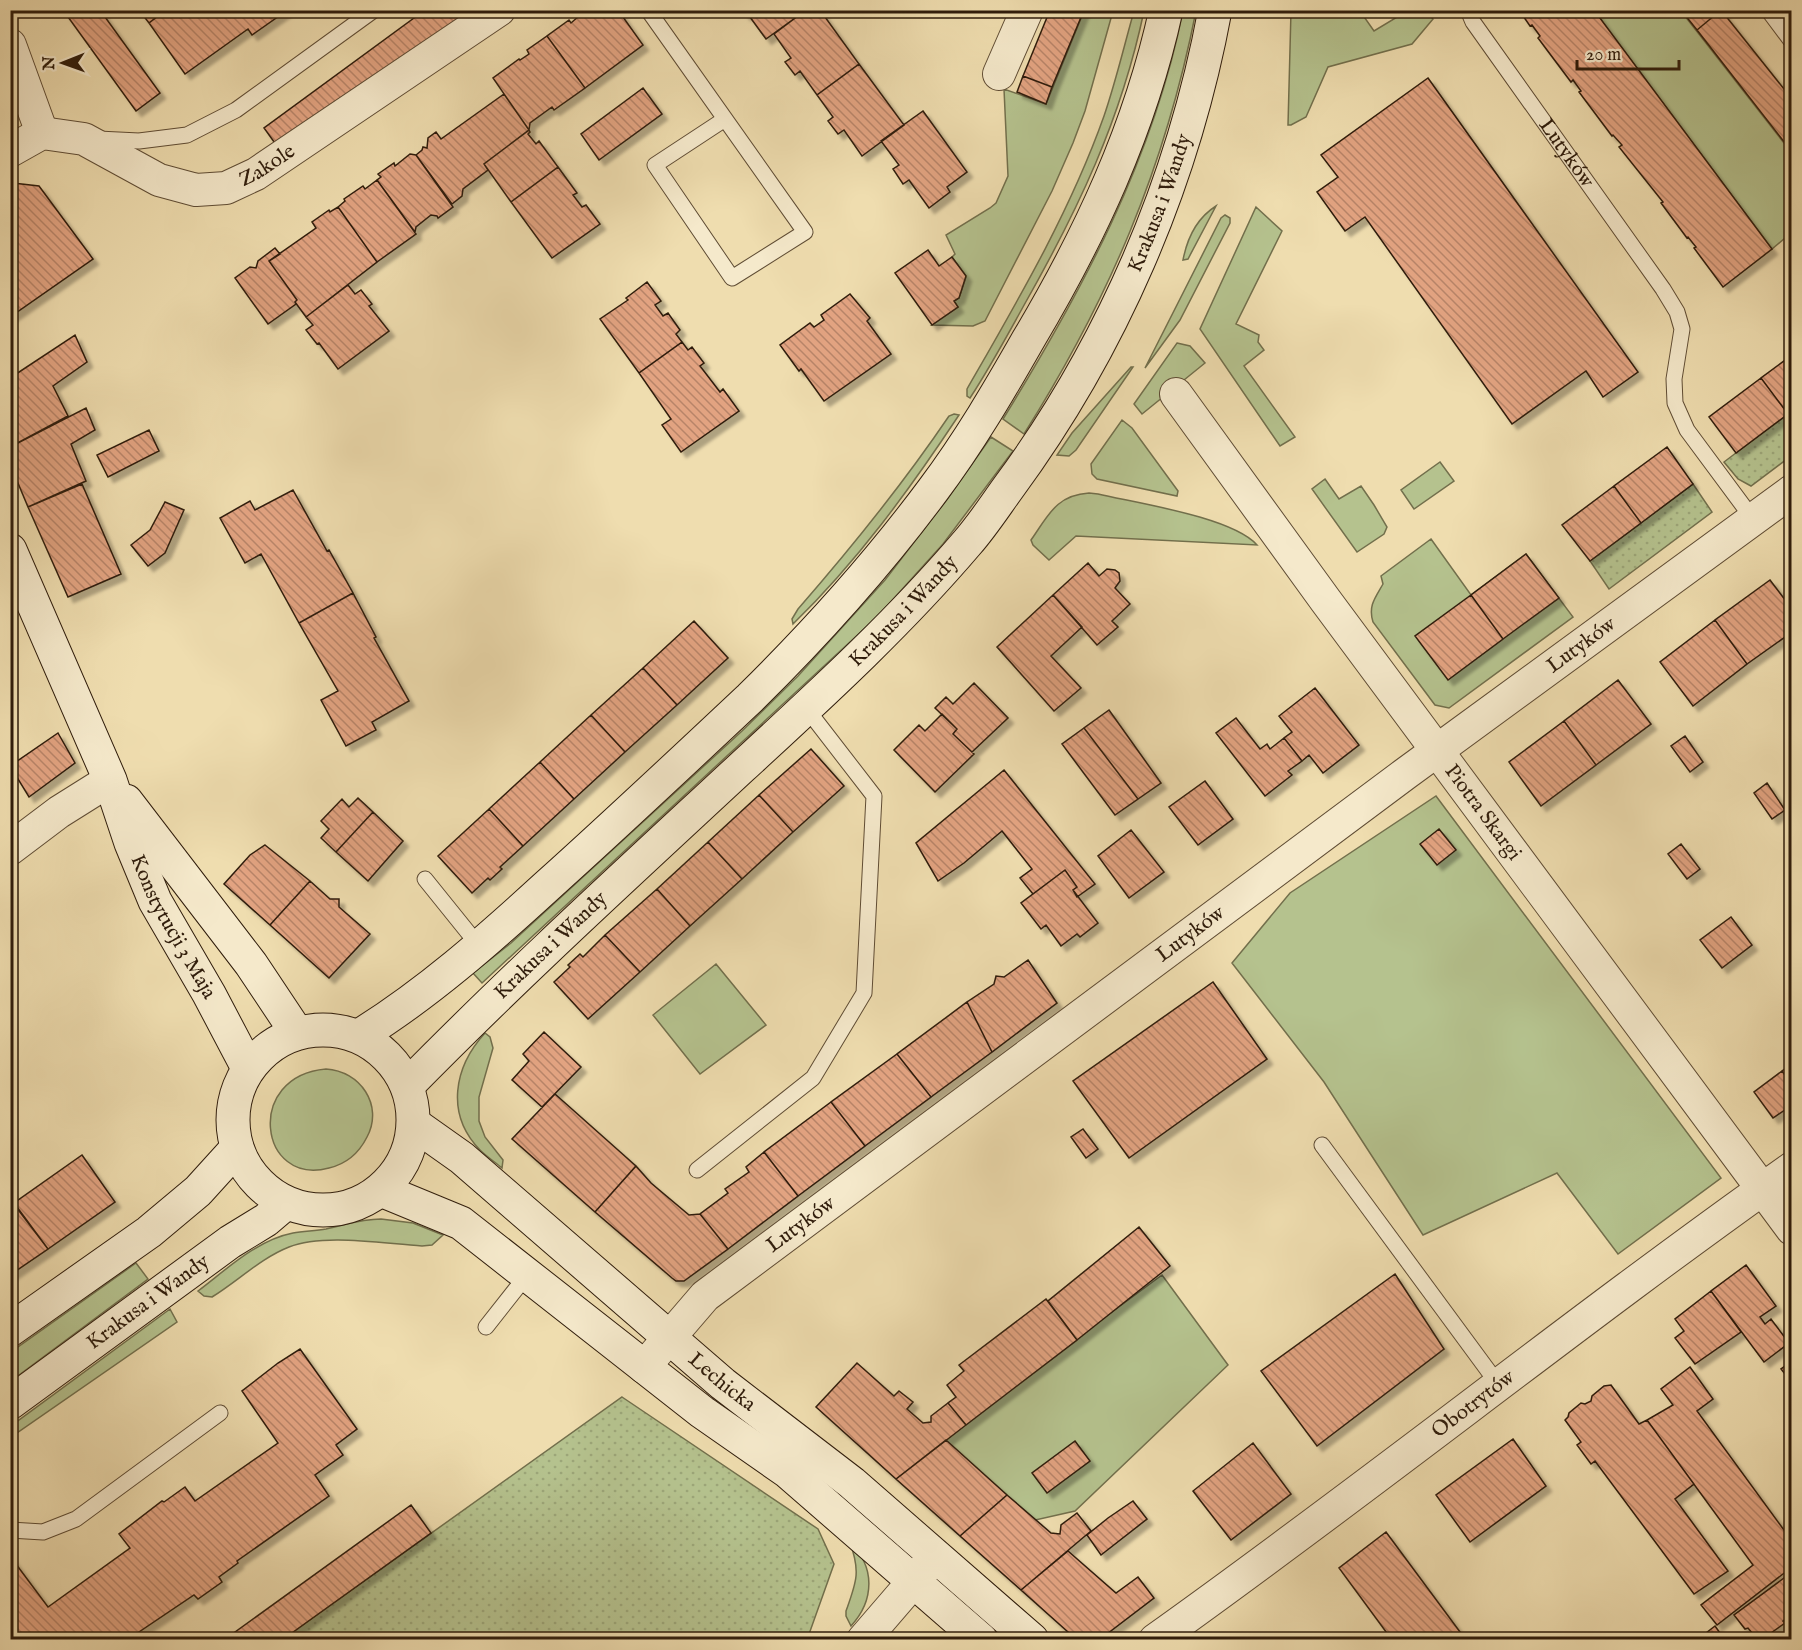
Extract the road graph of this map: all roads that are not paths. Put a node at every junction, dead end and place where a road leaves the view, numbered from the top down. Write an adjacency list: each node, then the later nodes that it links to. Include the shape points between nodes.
1 (375, 10): 14 (lane, via 236,110 187,135 139,141)
2 (499, 10): 14 (street, Zakole, via 256,174 226,188 196,190 159,180)
3 (648, 10): 12 (lane)
4 (1027, 10): 11 (street)
5 (1166, 10): 25 (street, via 1132,131 1082,245 996,396 933,490 856,587 786,664)
6 (1215, 10): 20 (street, Krakusa i Wandy, via 1187,128 1158,214 1109,325 1064,405 969,541 892,626)
7 (1468, 10): 18 (lane, Lutyków, via 1677,312 1682,329 1674,379 1675,403 1687,430)
8 (1768, 10): 9 (lane)
9 (1791, 42)
10 (10, 45): 13 (street)
11 (999, 74)
12 (725, 119): 12 (lane, via 805,232 732,278 655,165)
13 (42, 133): 14 (street, Zakole); 15 (street)
14 (84, 139)
15 (10, 151)
16 (1176, 394): 21 (street, Piotra Skargi)
17 (1791, 491): 18 (street, Lutyków)
18 (1753, 519): 21 (street, Lutyków)
19 (10, 550): 22 (street, Konstytucji 3 Maja)
20 (806, 708): 29 (street, Krakusa i Wandy, via 495,997); 34 (lane, via 874,796 864,993 813,1078)
21 (1438, 751): 35 (street, Piotra Skargi); 42 (street, Lutyków, via 705,1296)
22 (110, 780): 23 (street); 26 (street, Konstytucji 3 Maja, via 251,964); 28 (street, Konstytucji 3 Maja, via 130,843 155,901)
23 (10, 849)
24 (425, 879): 25 (lane)
25 (479, 946): 27 (street)
26 (297, 1033): 27 (street, via 339,1030); 28 (street, via 261,1053)
27 (359, 1036): 29 (street, via 380,1048)
28 (248, 1068): 32 (street, via 236,1093 232,1120)
29 (407, 1086): 30 (street)
30 (414, 1124): 36 (street, via 409,1148 398,1171); 42 (street, Lechicka, via 462,1158)
31 (1322, 1145): 44 (lane)
32 (237, 1148): 37 (street, via 248,1171 265,1190); 41 (street, via 198,1191 149,1232)
33 (1791, 1168): 35 (street, Obotrytów)
34 (697, 1170)
35 (1762, 1189): 38 (street, Piotra Skargi); 44 (street, Obotrytów)
36 (381, 1190): 37 (street, via 360,1203 336,1210 311,1210); 39 (street, Lechicka, via 461,1223)
37 (286, 1203): 45 (street, Krakusa i Wandy)
38 (1791, 1229)
39 (528, 1275): 40 (lane); 43 (street, Lechicka)
40 (486, 1327)
41 (10, 1330)
42 (670, 1338): 43 (street, Lutyków); 48 (street, Lechicka, via 852,1483)
43 (644, 1367): 49 (street, Lechicka, via 788,1472)
44 (1498, 1384): 53 (street, Obotrytów)
45 (10, 1403)
46 (220, 1413): 47 (lane, via 76,1519 43,1532)
47 (10, 1530)
48 (936, 1556): 49 (street); 52 (street, Lechicka)
49 (914, 1581): 50 (street); 51 (street, Lechicka)
50 (863, 1640)
51 (981, 1640)
52 (1032, 1640)
53 (1155, 1640)

